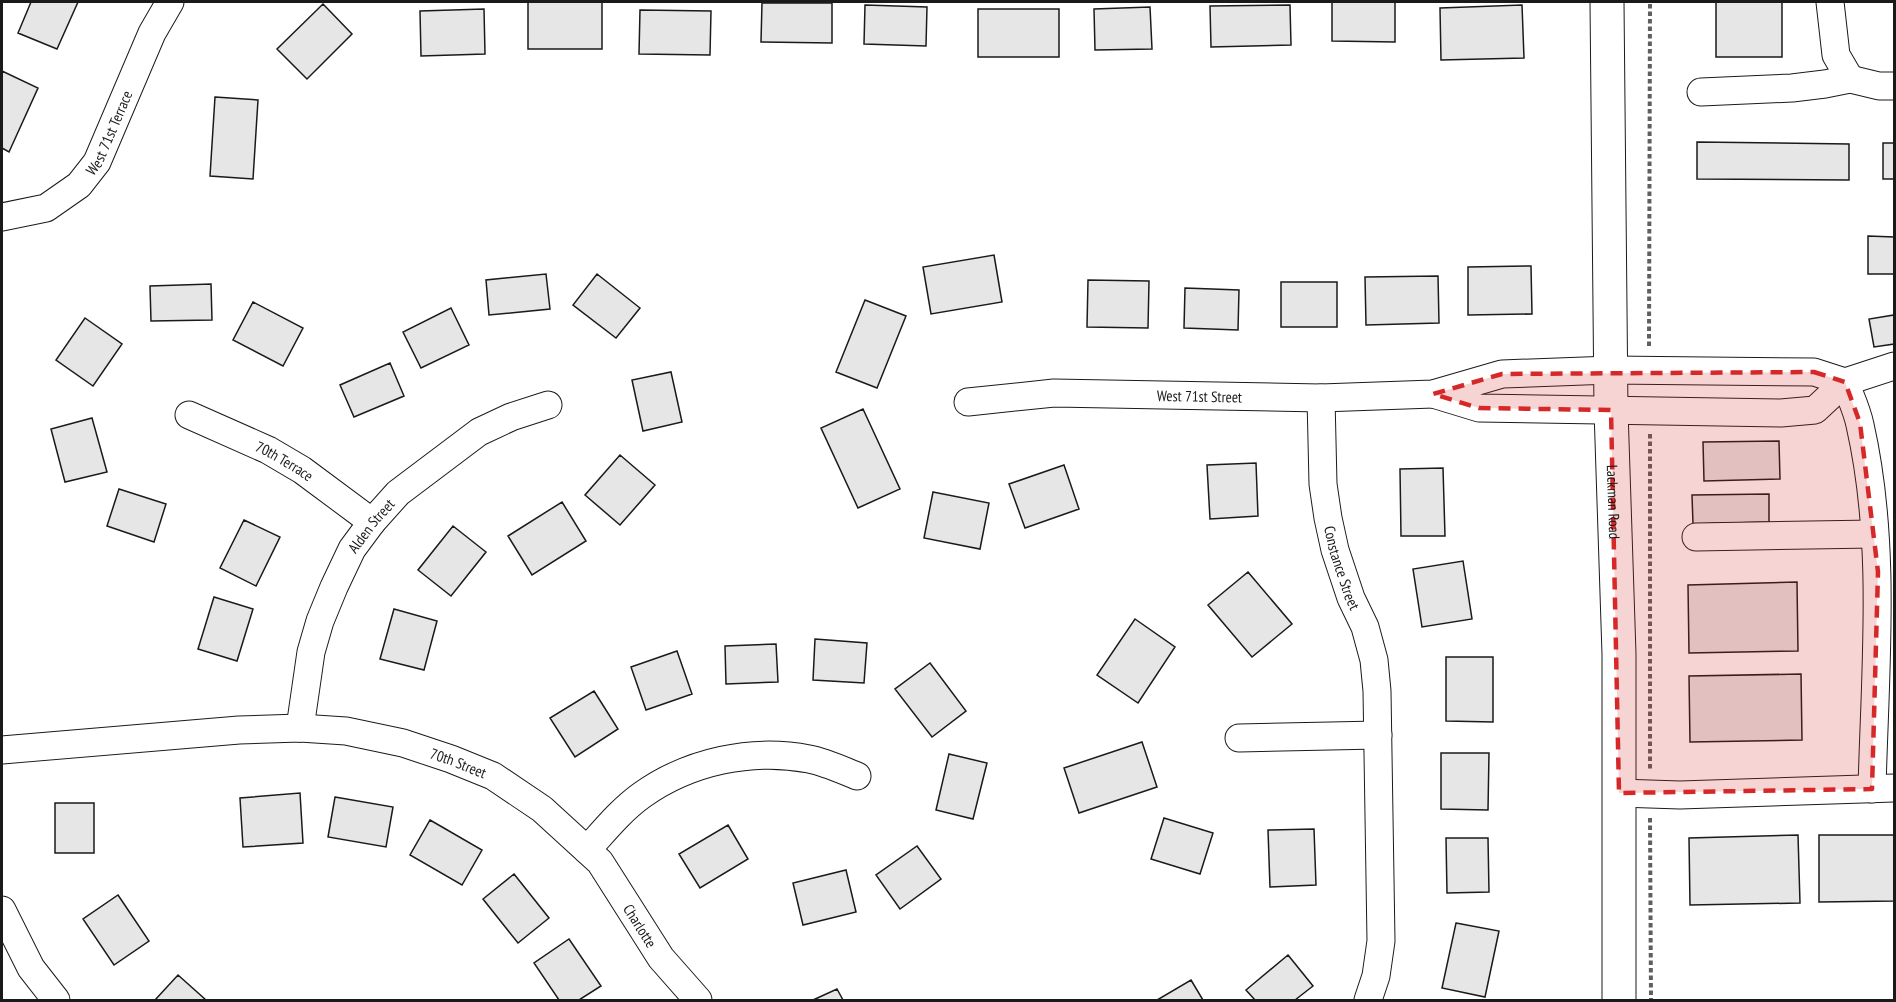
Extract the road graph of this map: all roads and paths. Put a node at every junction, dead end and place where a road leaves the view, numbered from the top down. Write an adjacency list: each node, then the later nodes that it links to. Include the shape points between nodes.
1 (170, 2): 8 (street, West 71st Terrace, via 152,33 97,162 79,185 46,208)
2 (1607, 2): 10 (main road, Lackman Road)
3 (1650, 2): 11 (path)
4 (1830, 2): 5 (street, via 1836,55)
5 (1850, 79): 6 (street); 7 (street, via 1792,88)
6 (1894, 86)
7 (1701, 92)
8 (2, 217)
9 (1894, 366): 12 (street)
10 (1611, 370): 11 (street, West 71st Street); 13 (street, West 71st Street, via 1502,374); 17 (main road, Lackman Road)
11 (1649, 371): 12 (street, West 71st Street, via 1814,372)
12 (1845, 382): 18 (street, West 71st Street, via 1815,410); 21 (street, via 1860,423)
13 (1433, 394): 14 (street, West 71st Street); 17 (street, West 71st Street, via 1479,408)
14 (1321, 398): 15 (street, West 71st Street, via 1054,393); 24 (street, Constance Street, via 1323,484 1328,518 1335,550 1374,660)
15 (968, 402)
16 (548, 405): 20 (street, Alden Street, via 479,432 398,493)
17 (1611, 410): 18 (street, West 71st Street); 29 (main road, Lackman Road)
18 (1649, 411): 30 (path)
19 (189, 415): 20 (street, 70th Terrace, via 268,450)
20 (372, 522): 23 (street, Alden Street, via 352,549 320,621 311,652)
21 (1874, 534): 22 (street); 28 (street)
22 (1696, 537)
23 (300, 728): 26 (street, 70th Street); 31 (street, 70th Street, via 346,731 403,743 492,776 543,809)
24 (1378, 735): 25 (street); 35 (street, Constance Street, via 1381,941)
25 (1239, 738)
26 (2, 750)
27 (857, 776): 31 (street, via 812,759 782,755 751,755 692,768 641,795)
28 (1883, 788): 30 (street)
29 (1618, 793): 30 (street); 36 (main road, Lackman Road)
30 (1650, 795): 37 (path)
31 (586, 850): 34 (street, Charlotte, via 600,862 662,958)
32 (2, 910): 33 (street, via 31,968)
33 (56, 1000)
34 (698, 1000)
35 (1368, 1000)
36 (1619, 1000)
37 (1651, 1000)

